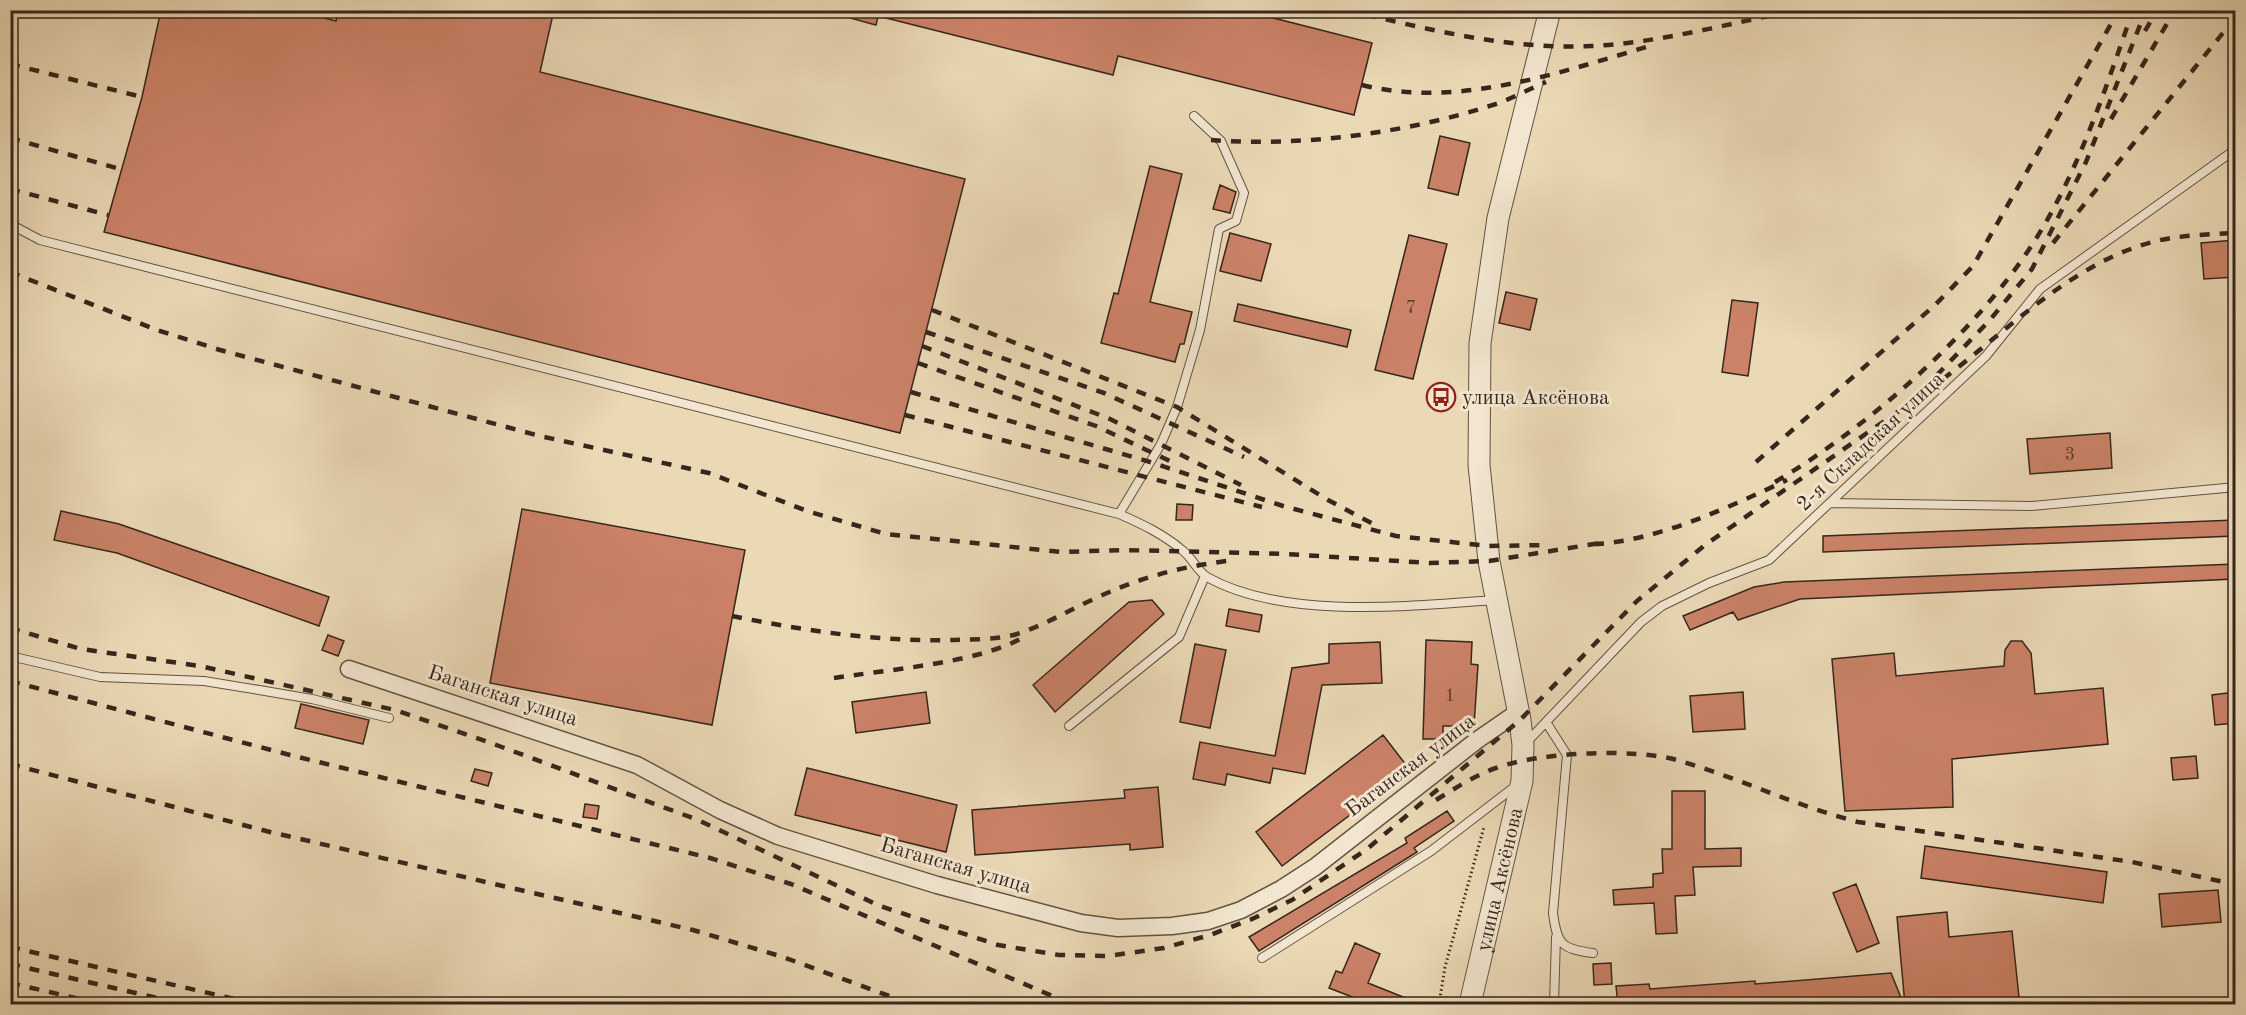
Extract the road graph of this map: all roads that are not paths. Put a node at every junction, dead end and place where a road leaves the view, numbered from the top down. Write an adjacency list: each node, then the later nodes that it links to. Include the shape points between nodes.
1 (1550, 10): 9 (street, улица Аксёнова, via 1498,218 1480,343 1479,465)
2 (1194, 116): 7 (lane, via 1221,141 1244,193 1236,221 1220,229 1200,330 1171,423)
3 (2235, 149): 6 (lane, 2-я Складская улица, via 2040,289 1986,356)
4 (10, 224): 7 (lane, via 40,240)
5 (2235, 487): 6 (lane, via 2031,506)
6 (1830, 503): 14 (lane, 2-я Складская улица, via 1769,560 1662,606)
7 (1119, 514): 8 (lane, via 1157,531 1184,551)
8 (1205, 576): 9 (lane, via 1241,592 1293,602 1414,606); 15 (lane, via 1179,637)
9 (1497, 600): 12 (street, улица Аксёнова)
10 (10, 656): 13 (lane, via 100,677 204,681 312,699)
11 (349, 669): 12 (street, Баганская улица, via 637,765 778,836 937,885 1081,923 1118,928 1208,921 1241,910 1281,889)
12 (1518, 712): 16 (street, улица Аксёнова)
13 (389, 718)
14 (1546, 722): 16 (lane, 2-я Складская улица); 18 (lane, via 1567,755 1553,913)
15 (1069, 726)
16 (1523, 745): 17 (street, улица Аксёнова)
17 (1522, 781): 20 (lane, via 1431,851); 21 (street, улица Аксёнова)
18 (1556, 937): 19 (lane, via 1570,950); 22 (lane)
19 (1593, 953)
20 (1262, 958)
21 (1470, 1005)
22 (1554, 1005)

